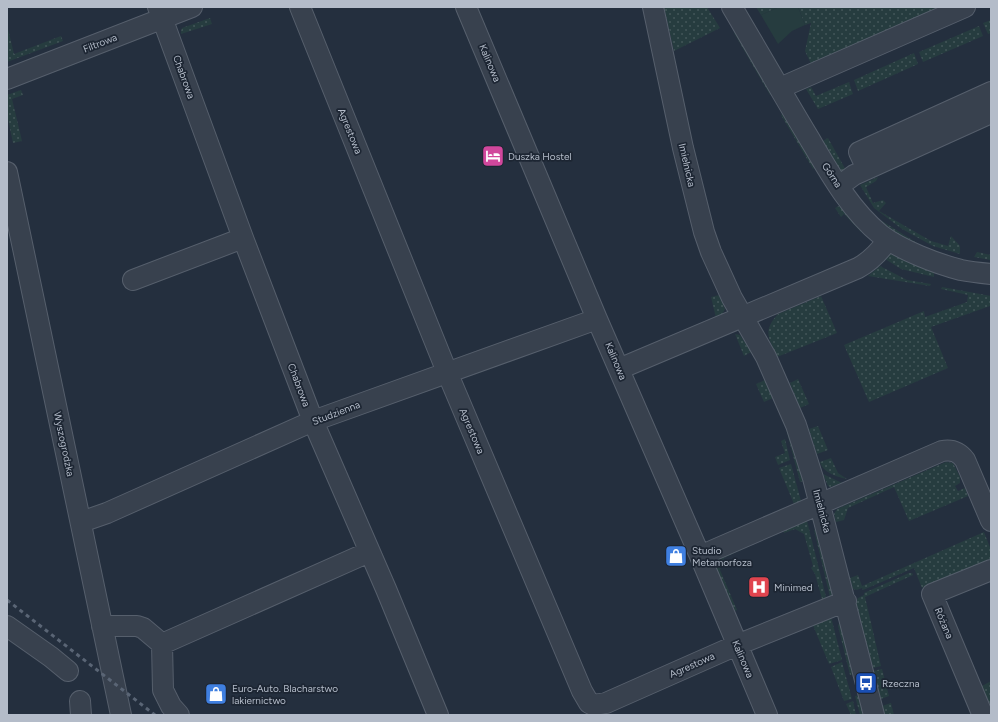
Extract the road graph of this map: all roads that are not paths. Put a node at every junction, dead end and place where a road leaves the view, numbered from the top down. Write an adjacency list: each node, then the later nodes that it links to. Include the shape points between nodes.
1 (192, 7): 7 (street, Filtrowa)
2 (300, 7): 22 (street, Agrestowa)
3 (466, 7): 20 (street, Kalinowa)
4 (653, 7): 19 (street, Imielnicka, via 704,232 715,261)
5 (732, 7): 9 (street, Górna)
6 (965, 7): 9 (street)
7 (160, 13): 8 (street, Filtrowa); 15 (street, Chabrowa)
8 (7, 79)
9 (780, 88): 14 (street, Górna)
10 (991, 92): 12 (street, via 859,152)
11 (991, 113): 12 (street)
12 (867, 169): 14 (street)
13 (7, 172): 26 (street, Wyszogrodzka)
14 (839, 186): 16 (street, Górna, via 857,211)
15 (242, 238): 18 (street); 23 (street, Chabrowa)
16 (888, 240): 17 (street, Górna, via 942,264 961,270); 19 (street, via 872,259 858,268)
17 (991, 274)
18 (133, 280)
19 (743, 317): 21 (street); 24 (street, Imielnicka, via 766,357 790,409)
20 (597, 319): 21 (street, Kalinowa); 22 (street, Studzienna)
21 (619, 369): 28 (street, Kalinowa)
22 (447, 372): 23 (street, Studzienna); 34 (street, Agrestowa, via 589,703 606,703)
23 (313, 421): 26 (street, Studzienna, via 107,513); 27 (street, Chabrowa)
24 (820, 505): 25 (street, via 942,451 950,450 960,454 965,460); 28 (street); 30 (street, Imielnicka)
25 (991, 521)
26 (80, 522): 32 (street, Wyszogrodzka)
27 (369, 552): 33 (street); 39 (street, Chabrowa)
28 (700, 556): 34 (street, Kalinowa)
29 (991, 570): 36 (street, Różana, via 932,594)
30 (846, 601): 34 (street); 41 (street, Imielnicka)
31 (7, 626): 35 (street)
32 (102, 626): 33 (street, via 144,628); 37 (street, Wyszogrodzka)
33 (162, 644): 38 (street, via 163,690)
34 (737, 645): 40 (street, Kalinowa)
35 (68, 671)
36 (981, 711)
37 (121, 715)
38 (179, 715)
39 (438, 715)
40 (767, 715)
41 (874, 715)

